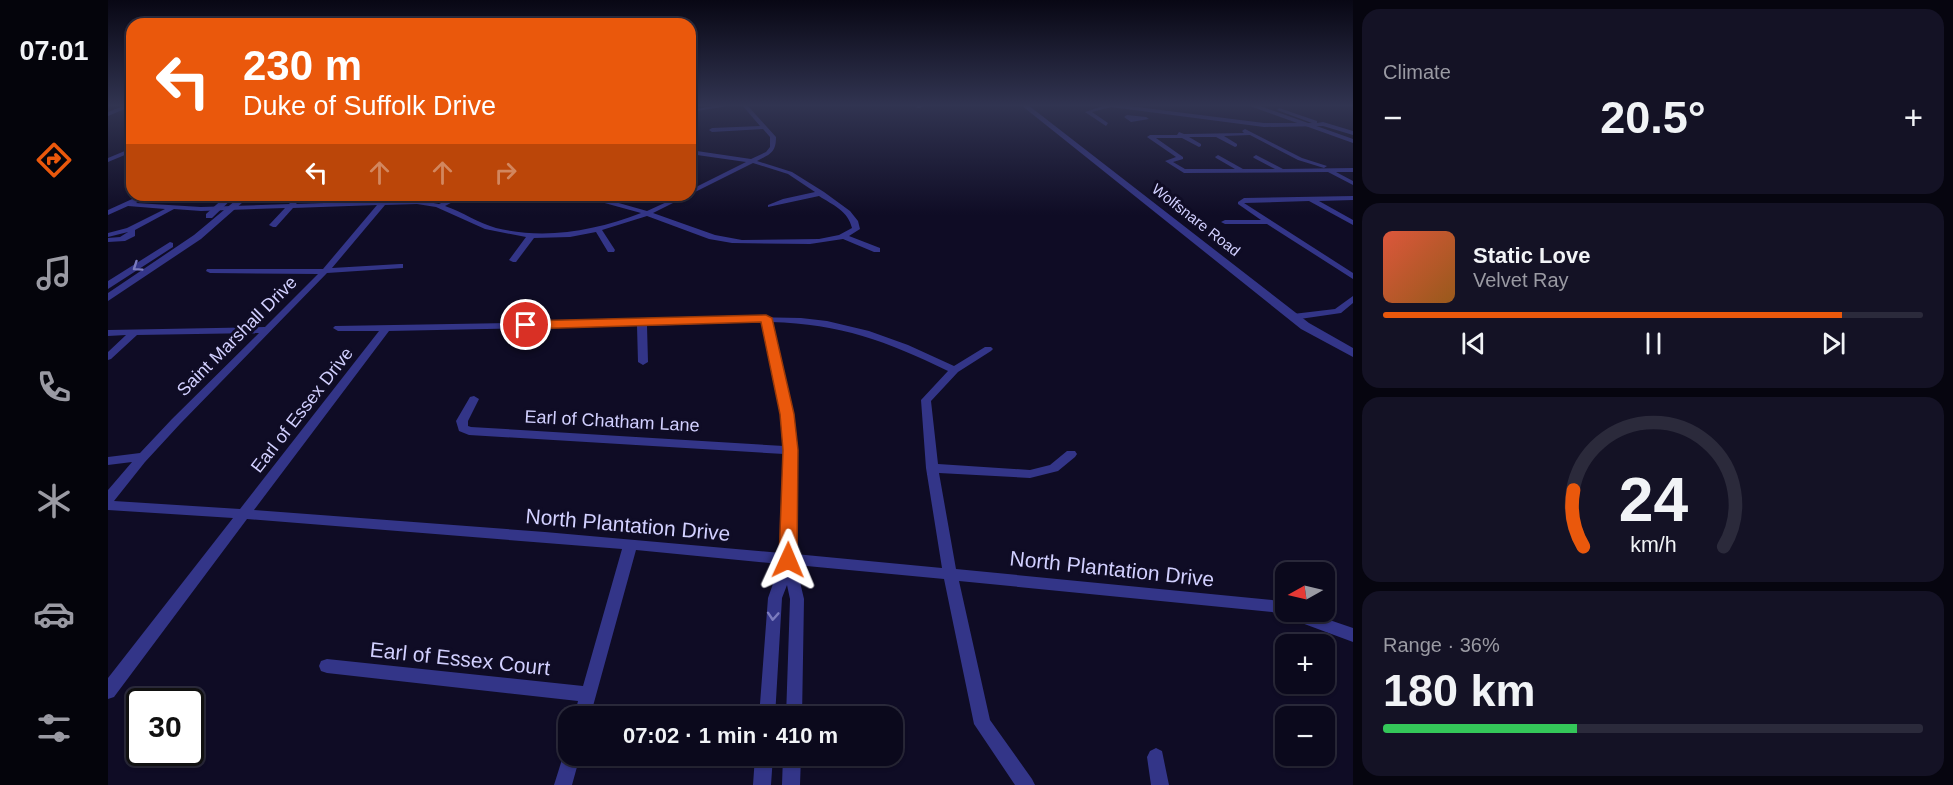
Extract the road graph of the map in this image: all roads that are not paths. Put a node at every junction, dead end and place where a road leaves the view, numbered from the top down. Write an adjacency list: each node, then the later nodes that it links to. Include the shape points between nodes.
1 (772, 142): 16 (street, via 768,153)
2 (1070, 142): 66 (street, Wolfsnare Road)
3 (1157, 142): 20 (street, via 1181,158 1168,161 1179,170)
4 (1193, 142): 7 (street)
5 (1229, 142): 8 (street)
6 (1265, 142): 17 (street)
7 (1199, 145)
8 (1235, 145)
9 (126, 152): 11 (street)
10 (696, 153): 16 (street)
11 (121, 154): 12 (street); 15 (street)
12 (126, 154)
13 (1218, 157): 20 (street)
14 (1256, 157): 21 (street)
15 (108, 160)
16 (752, 161): 23 (street); 24 (street, via 790,173)
17 (1317, 164): 18 (street); 19 (street)
18 (1353, 168): 19 (street)
19 (1327, 170): 21 (street); 22 (street)
20 (1242, 171): 21 (street)
21 (1282, 171)
22 (1352, 183)
23 (696, 190)
24 (822, 194): 40 (street); 54 (street, via 848,212 854,221 856,229)
25 (1353, 198): 26 (street)
26 (1311, 199): 47 (street, via 1241,201); 48 (street)
27 (133, 201): 37 (street)
28 (226, 201): 43 (street)
29 (241, 201): 42 (street)
30 (295, 201): 38 (street)
31 (359, 201): 38 (street)
32 (385, 201): 61 (street, Saint Marshall Drive, via 366,228)
33 (407, 201): 39 (street)
34 (450, 201): 39 (street)
35 (609, 201): 45 (street)
36 (675, 201): 45 (street)
37 (127, 204): 41 (street); 44 (street)
38 (290, 206): 42 (street); 49 (street)
39 (439, 206): 53 (street, via 495,230)
40 (770, 206)
41 (172, 208): 43 (street); 50 (street)
42 (234, 208): 43 (street); 64 (street)
43 (219, 209): 63 (street, one-way to 63)
44 (108, 213)
45 (650, 214): 51 (street); 54 (street, via 713,237 742,242 815,242)
46 (1225, 222): 47 (street)
47 (1267, 222): 62 (street)
48 (1353, 222)
49 (273, 225)
50 (129, 230): 52 (street); 55 (street, via 133,232 129,236)
51 (598, 230): 53 (street); 56 (street)
52 (108, 235)
53 (532, 235): 58 (street)
54 (845, 237): 57 (street)
55 (108, 240)
56 (611, 250)
57 (877, 250)
58 (513, 260)
59 (400, 266): 61 (street)
60 (210, 272): 61 (street)
61 (324, 272): 71 (street, Saint Marshall Drive)
62 (1353, 277)
63 (108, 286)
64 (108, 298)
65 (1353, 299): 66 (street, via 1338,311)
66 (1293, 317): 75 (street, Wolfsnare Road)
67 (766, 318): 68 (street); 78 (street, via 854,330 902,345); 80 (street, via 787,414)
68 (642, 323): 70 (street); 77 (street)
69 (338, 327): 70 (street)
70 (387, 328): 87 (street, Earl of Essex Drive)
71 (266, 330): 72 (street); 82 (street, Saint Marshall Drive)
72 (135, 332): 73 (street); 76 (street)
73 (108, 333)
74 (988, 349): 78 (street)
75 (1353, 353)
76 (108, 357)
77 (643, 362)
78 (954, 370): 84 (street, via 926,400)
79 (474, 399): 80 (street, Earl of Chatham Lane, via 462,421 463,428 470,430)
80 (790, 450): 89 (street)
81 (1071, 454): 84 (street, via 1054,468 1030,474)
82 (141, 457): 83 (street); 85 (street, Saint Marshall Drive)
83 (108, 461)
84 (932, 468): 90 (street)
85 (108, 499)
86 (108, 505): 87 (street, North Plantation Drive)
87 (243, 513): 88 (street, North Plantation Drive); 95 (street, Earl of Essex Drive)
88 (630, 546): 89 (street, North Plantation Drive); 96 (street)
89 (788, 560): 90 (street, North Plantation Drive); 98 (street, one-way to 98, via 775,598); 99 (street, via 797,599)
90 (950, 574): 91 (street, North Plantation Drive); 107 (street, via 982,724)
91 (1275, 607)
92 (1316, 622): 93 (street, North Plantation Drive)
93 (1353, 635)
94 (327, 666): 96 (street, Earl of Essex Court)
95 (108, 691)
96 (588, 694): 97 (street)
97 (585, 706)
98 (768, 706)
99 (794, 706)
100 (1156, 757): 108 (street)
101 (568, 766): 104 (street)
102 (763, 766): 105 (street)
103 (792, 766): 106 (street)
104 (563, 785)
105 (762, 785)
106 (791, 785)
107 (1026, 785)
108 (1160, 785)

